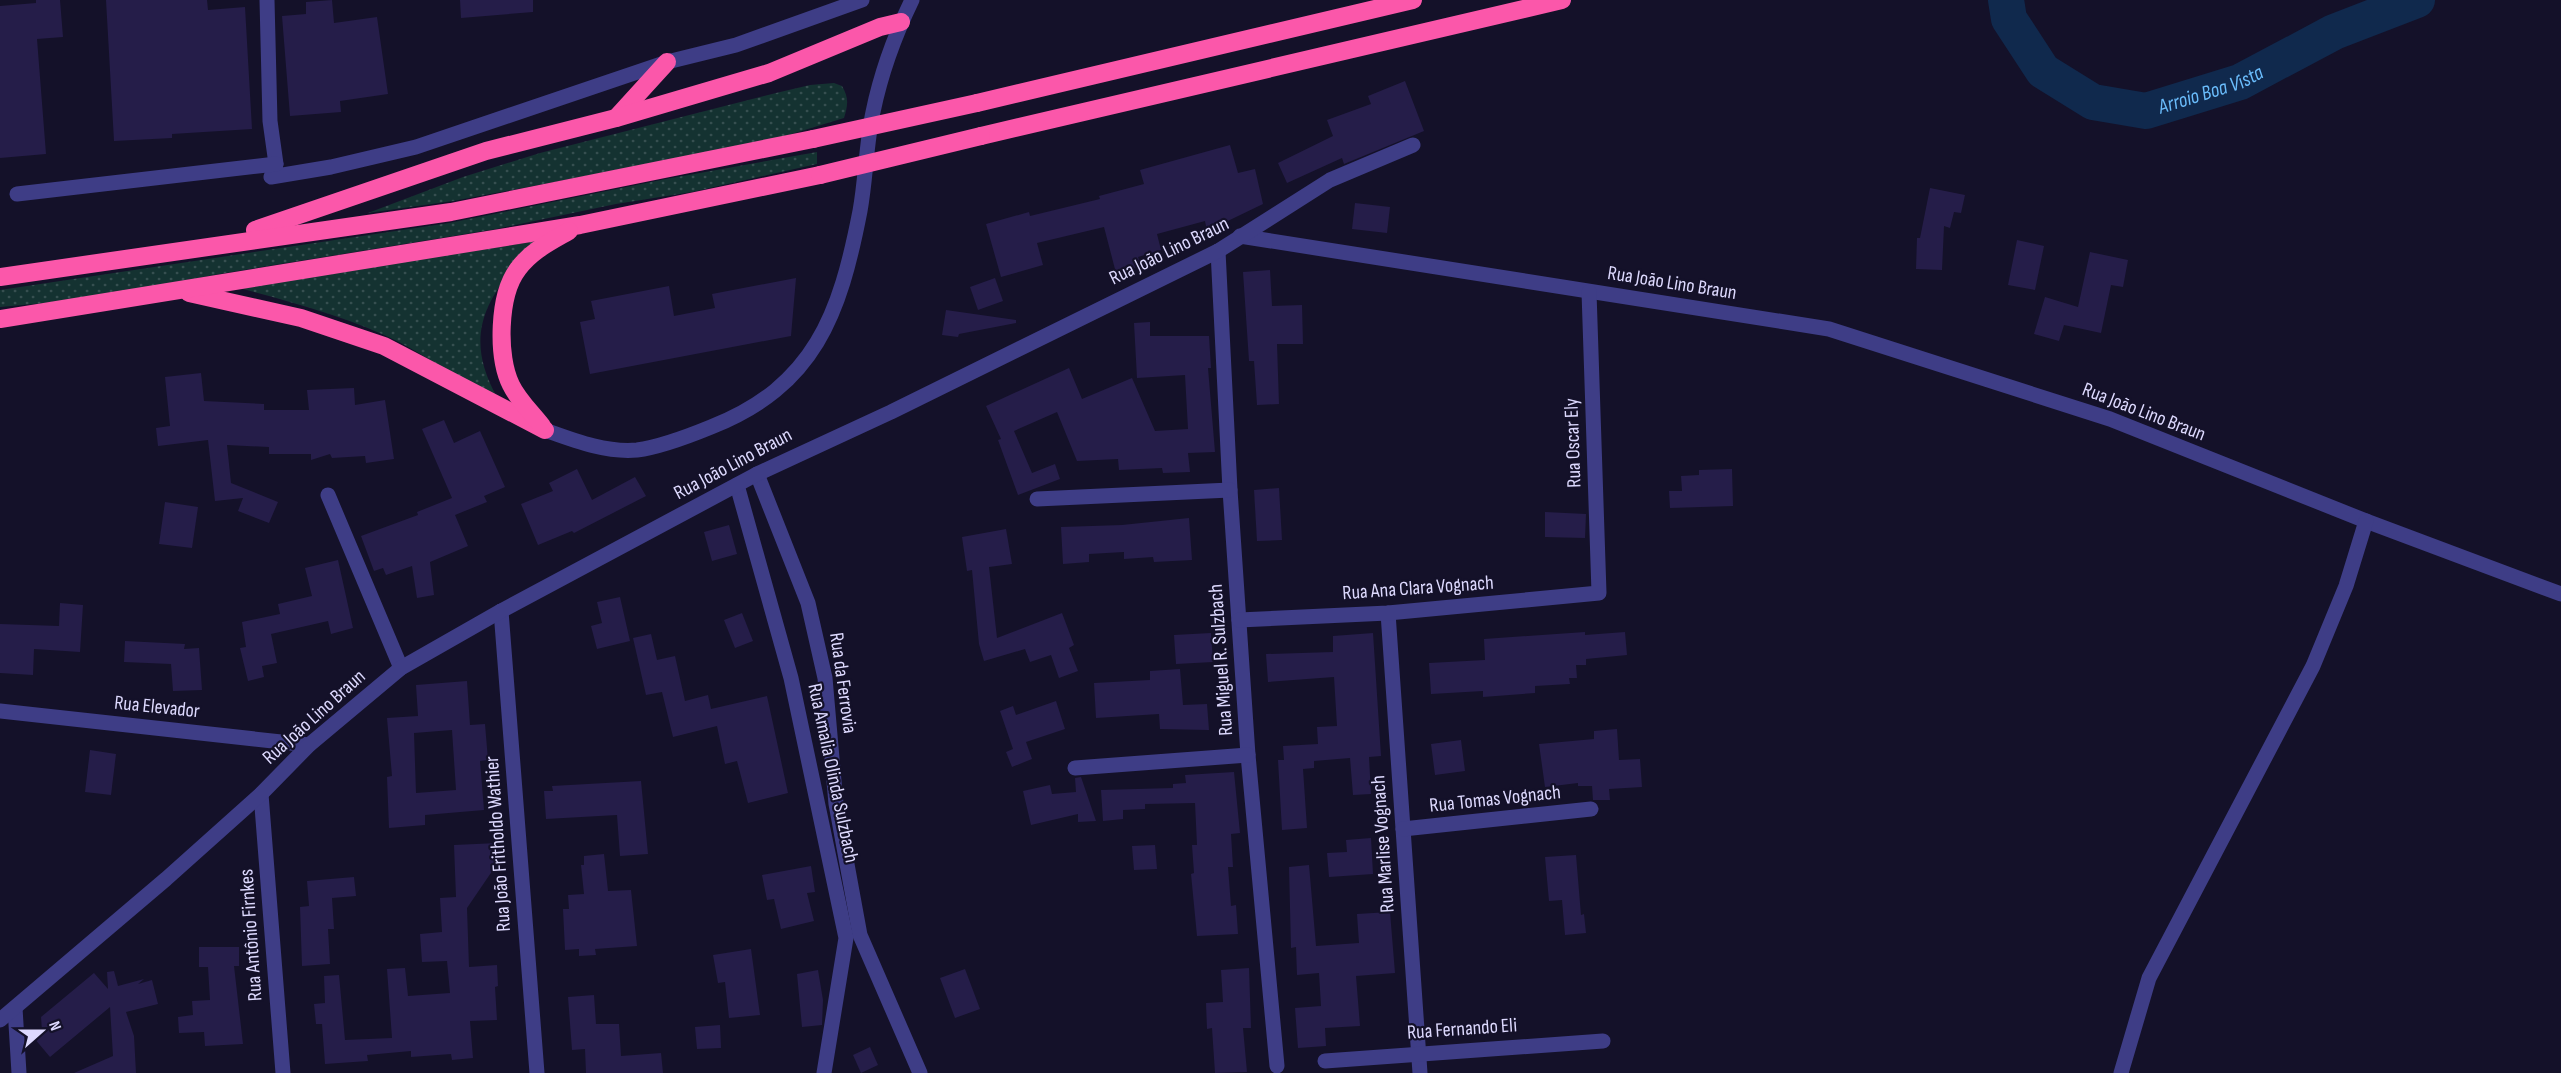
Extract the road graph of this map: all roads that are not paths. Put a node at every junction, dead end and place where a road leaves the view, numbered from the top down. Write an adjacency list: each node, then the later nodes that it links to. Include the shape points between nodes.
1 (267, 0): 10 (street, via 270,121)
2 (862, 0): 7 (street, via 736,45)
3 (912, 0): 6 (street)
4 (1413, 0): 14 (highway, bridge, via 813,139 451,212)
5 (1562, 0): 12 (highway, bridge, via 820,175)
6 (901, 22): 8 (highway, via 770,73); 20 (street, via 873,112 860,211 842,283 822,337 802,364 775,394 736,417 637,450 586,445)
7 (667, 62): 8 (highway); 10 (street, via 416,147 271,177)
8 (616, 118): 14 (highway, via 486,151)
9 (1413, 145): 13 (street, via 1330,180)
10 (276, 164): 11 (street)
11 (17, 194)
12 (580, 225): 17 (highway); 20 (highway, via 536,250 516,270 504,312 501,332 505,370 512,388)
13 (1240, 236): 15 (street, Rua João Lino Braun); 18 (street, Rua João Lino Braun)
14 (216, 243): 16 (highway)
15 (1218, 251): 21 (street, Rua João Lino Braun); 23 (street, Rua Miguel R. Sulzbach)
16 (0, 277)
17 (178, 290): 19 (highway); 20 (highway, via 301,318 384,346)
18 (1589, 292): 26 (street, Rua João Lino Braun, via 1829,329 2110,419); 27 (street, Rua Oscar Ely)
19 (0, 319)
20 (545, 430)
21 (757, 474): 22 (street, Rua João Lino Braun); 40 (street, Rua da Ferrovia, via 808,603 823,667)
22 (736, 485): 29 (street, Rua João Lino Braun); 40 (street, Rua Amalia Olinda Sulzbach, via 791,678)
23 (1230, 490): 25 (street); 31 (street, Rua Miguel R. Sulzbach)
24 (328, 495): 32 (street)
25 (1037, 499)
26 (2366, 521): 28 (street, Rua João Lino Braun); 53 (street, via 2346,586 2313,666 2149,978)
27 (1599, 593): 30 (street, Rua Ana Clara Vognach)
28 (2561, 594)
29 (501, 611): 32 (street, Rua João Lino Braun); 49 (street, Rua João Fritholdo Wathier)
30 (1388, 613): 31 (street, Rua Ana Clara Vognach); 39 (street, Rua Marlise Vognach)
31 (1239, 620): 35 (street, Rua Miguel R. Sulzbach)
32 (401, 668): 34 (street, Rua João Lino Braun)
33 (0, 711): 34 (street, Rua Elevador)
34 (309, 745): 37 (street, Rua João Lino Braun)
35 (1248, 755): 36 (street); 46 (street, Rua Miguel R. Sulzbach)
36 (1075, 768)
37 (261, 794): 41 (street, Rua João Lino Braun); 48 (street, Rua Antônio Firnkes)
38 (1591, 809): 39 (street, Rua Tomas Vognach)
39 (1403, 829): 44 (street, Rua Marlise Vognach)
40 (853, 936): 50 (street, Rua Amalia Olinda Sulzbach); 51 (street, Rua da Ferrovia)
41 (15, 1008): 42 (street, Rua João Lino Braun); 47 (street)
42 (0, 1020)
43 (1603, 1041): 44 (street, Rua Fernando Eli)
44 (1419, 1053): 45 (street, Rua Fernando Eli); 52 (street, Rua Marlise Vognach)
45 (1325, 1061)
46 (1276, 1066)
47 (19, 1073)
48 (283, 1073)
49 (537, 1073)
50 (824, 1073)
51 (920, 1073)
52 (1420, 1073)
53 (2121, 1073)

